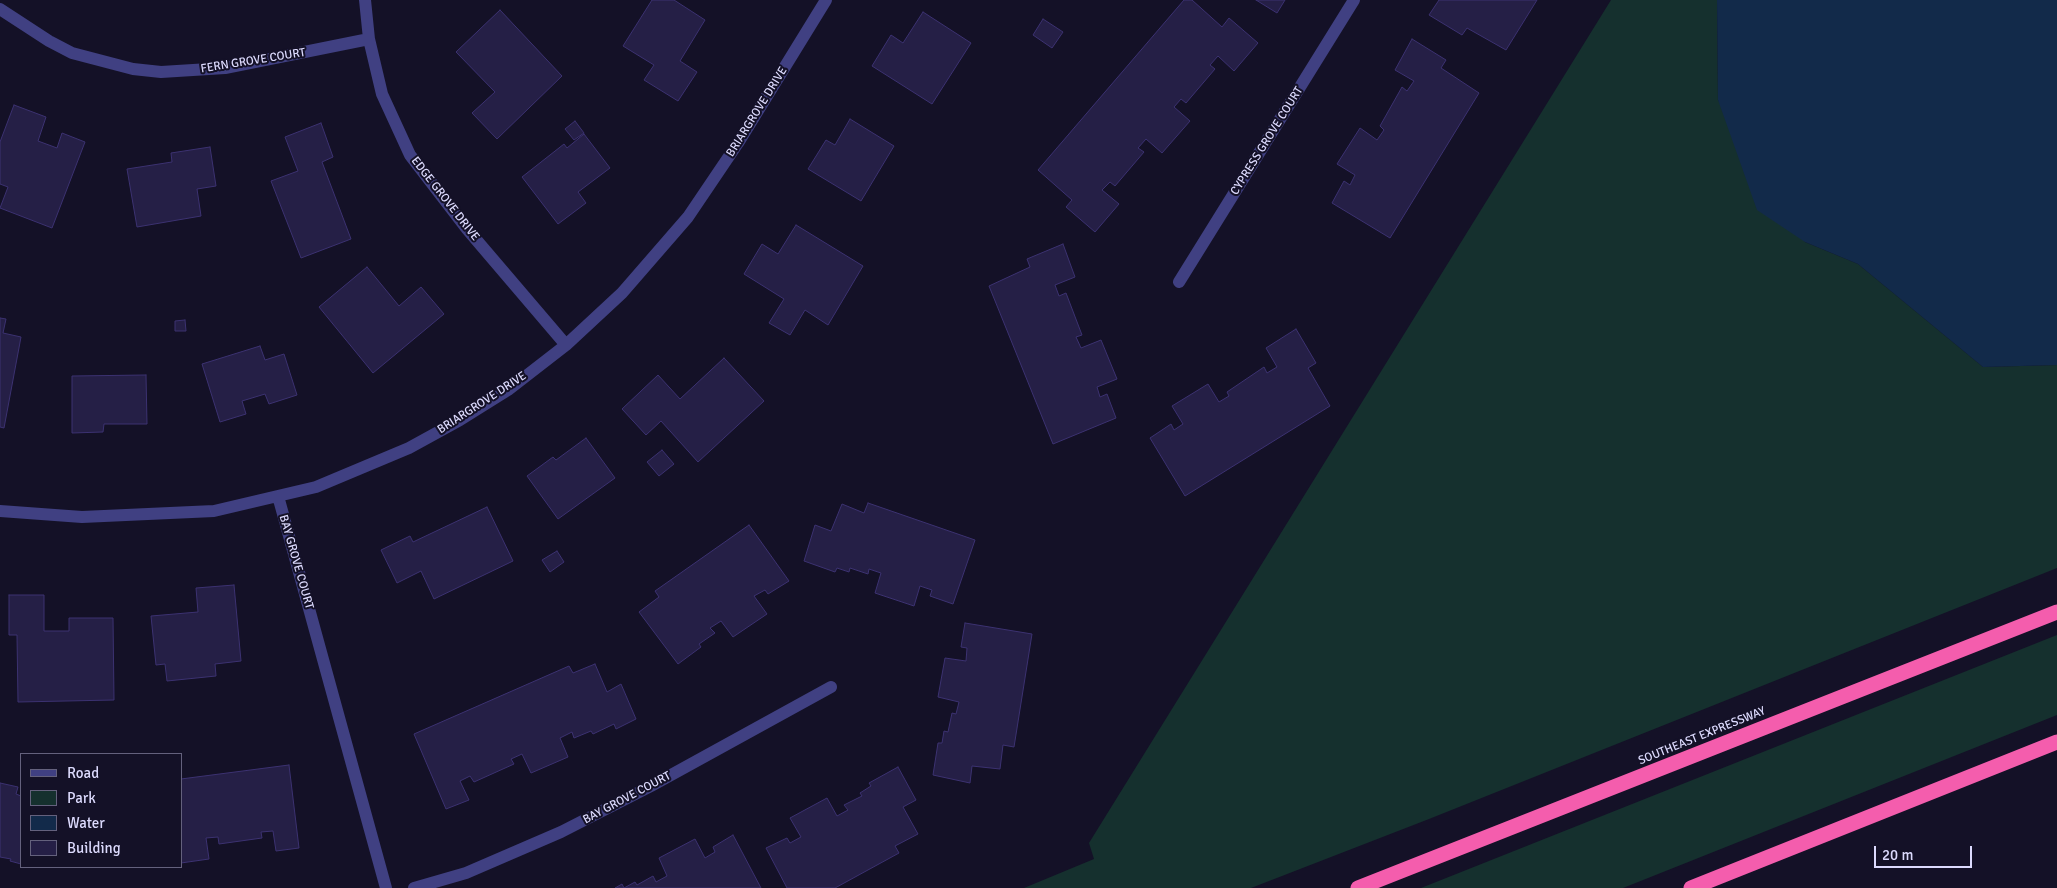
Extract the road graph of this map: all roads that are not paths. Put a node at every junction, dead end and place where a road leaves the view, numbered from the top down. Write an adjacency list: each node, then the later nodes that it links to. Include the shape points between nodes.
1 (365, 0): 5 (street, EDGE GROVE DRIVE)
2 (826, 0): 7 (street, BRIARGROVE DRIVE, via 688,217 622,293)
3 (1354, 0): 6 (street, CYPRESS GROVE COURT)
4 (0, 9): 5 (street, FERN GROVE COURT, via 72,53 133,69 161,72 225,68)
5 (369, 39): 7 (street, EDGE GROVE DRIVE, via 382,94 410,155 467,229)
6 (1179, 282)
7 (566, 345): 8 (street, BRIARGROVE DRIVE, via 508,390 410,448 316,487)
8 (278, 496): 9 (street, BRIARGROVE DRIVE, via 214,512 82,517); 13 (street, BAY GROVE COURT)
9 (0, 511)
10 (2057, 612): 15 (highway, SOUTHEAST EXPRESSWAY)
11 (831, 687): 14 (street, BAY GROVE COURT, via 561,832 466,873)
12 (2057, 742): 16 (highway)
13 (386, 888)
14 (414, 888)
15 (1358, 888)
16 (1691, 888)

